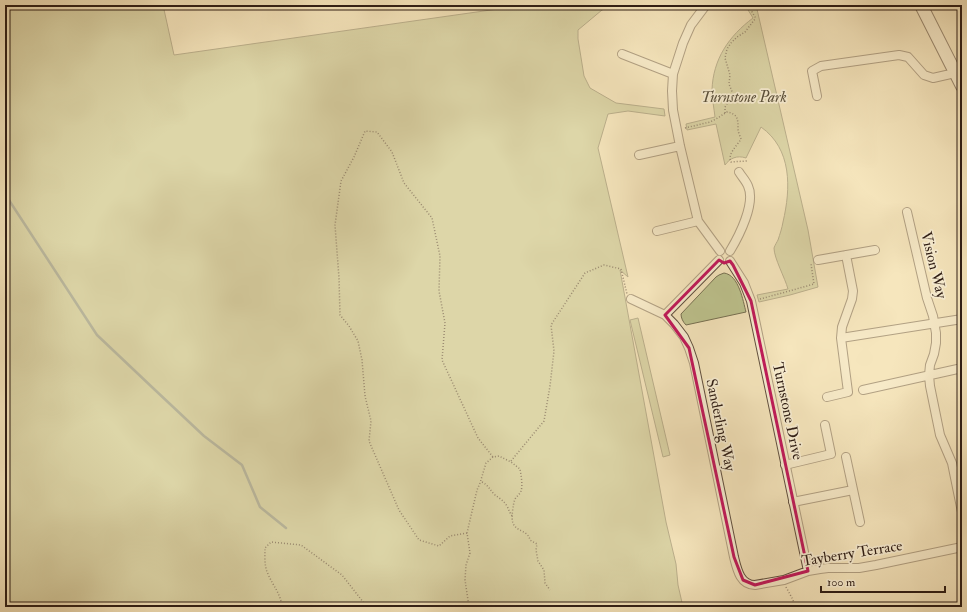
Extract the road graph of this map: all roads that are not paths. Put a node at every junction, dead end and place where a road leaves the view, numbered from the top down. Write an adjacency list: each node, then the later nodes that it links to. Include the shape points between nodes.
1 (706, 5): 5 (street, via 691,25)
2 (920, 5): 4 (main road)
3 (622, 54): 5 (street)
4 (955, 73): 6 (main road); 7 (street, via 933,78 924,75 908,57 899,54 821,66 812,71)
5 (673, 74): 8 (street, via 673,110)
6 (962, 86)
7 (817, 96)
8 (680, 146): 9 (street); 12 (street)
9 (639, 155)
10 (739, 172): 16 (street, via 750,195 744,224)
11 (907, 212): 24 (street, Vision Way)
12 (698, 221): 13 (street); 14 (street)
13 (657, 231)
14 (720, 250): 16 (street); 18 (street)
15 (875, 250): 17 (street)
16 (730, 251): 20 (street)
17 (846, 255): 19 (street); 25 (street, via 853,291)
18 (719, 260): 20 (street, via 726,263); 22 (street)
19 (818, 260)
20 (730, 261): 32 (street, Turnstone Drive, via 744,283 751,301)
21 (629, 298): 22 (street, Sanderling Way)
22 (665, 315): 39 (street, Sanderling Way, via 684,337 694,363 734,557 740,576)
23 (962, 319): 24 (street)
24 (934, 323): 25 (street); 27 (street, Vision Way, via 936,343)
25 (841, 338): 29 (street, via 848,392)
26 (962, 368): 27 (street)
27 (929, 375): 28 (street); 35 (street, Vision Way, via 940,435 952,463)
28 (863, 390)
29 (827, 397)
30 (825, 425): 32 (street, via 831,454)
31 (846, 457): 33 (street)
32 (785, 465): 34 (street, Turnstone Drive)
33 (853, 490): 34 (street); 36 (street)
34 (793, 502): 38 (street, Turnstone Drive)
35 (962, 512)
36 (860, 522)
37 (962, 547): 38 (street, Tayberry Terrace, via 859,568)
38 (808, 571): 39 (street, Tayberry Terrace, via 784,580 755,585)
39 (746, 583)

